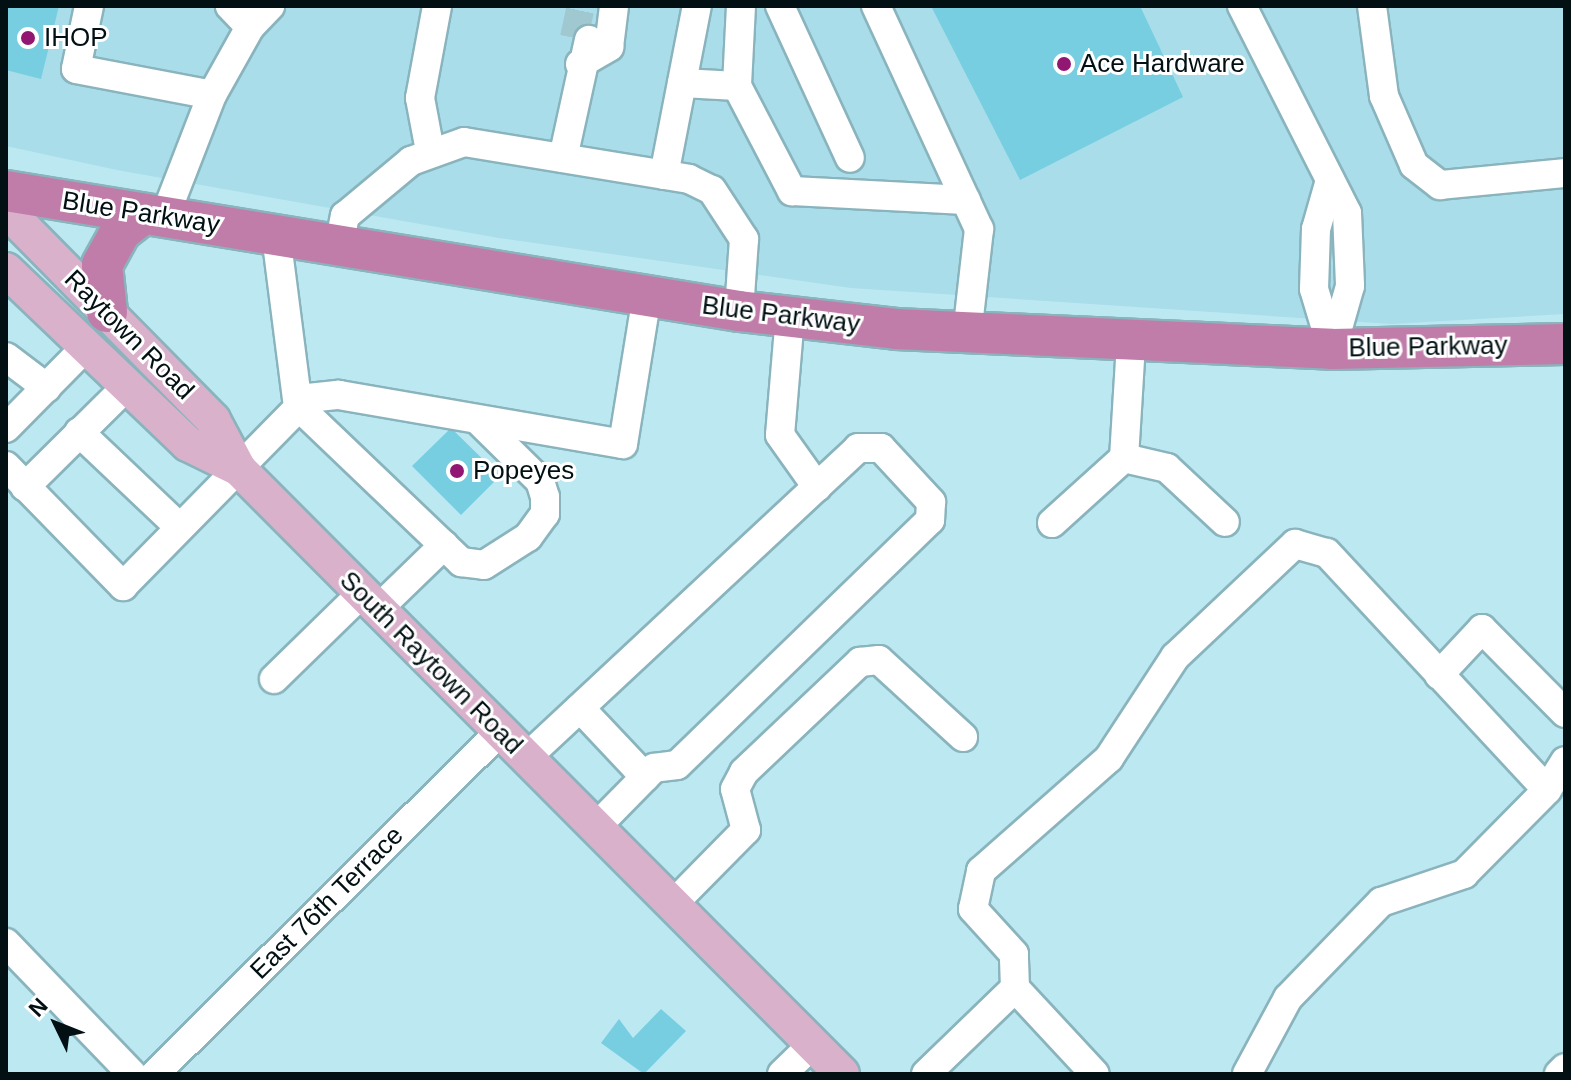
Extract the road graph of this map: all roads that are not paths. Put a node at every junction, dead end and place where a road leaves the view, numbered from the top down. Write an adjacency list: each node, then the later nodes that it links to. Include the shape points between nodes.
1 (89, 6): 15 (street, via 76,69)
2 (230, 6): 12 (street)
3 (270, 6): 12 (street)
4 (437, 6): 16 (street, via 420,98)
5 (697, 6): 13 (street)
6 (741, 6): 14 (street)
7 (780, 6): 18 (street)
8 (876, 6): 23 (street)
9 (1242, 6): 21 (street)
10 (1372, 6): 19 (street, via 1384,96 1414,165 1440,185)
11 (602, 7): 17 (street, via 609,47 581,48)
12 (250, 27): 15 (street)
13 (682, 83): 14 (street); 20 (street)
14 (737, 86): 23 (street, via 792,191)
15 (212, 95): 25 (street)
16 (430, 151): 17 (street, via 464,142); 27 (street, via 345,216)
17 (563, 158): 20 (street)
18 (850, 158)
19 (1565, 173)
20 (664, 175): 30 (street, via 712,190 737,219 746,268)
21 (1330, 180): 37 (street, via 1316,229 1314,289); 37 (street, via 1354,248)
22 (6, 191): 25 (highway, Blue Parkway)
23 (966, 200): 33 (street, via 979,229)
24 (6, 210): 31 (main road, Raytown Road)
25 (154, 215): 26 (highway, Blue Parkway); 31 (highway, via 121,231 102,265)
26 (276, 235): 27 (highway, Blue Parkway); 41 (street)
27 (339, 246): 29 (highway, Blue Parkway)
28 (6, 270): 36 (main road, South Raytown Road)
29 (647, 296): 30 (highway, Blue Parkway); 42 (street, via 623,444)
30 (739, 311): 32 (highway, Blue Parkway)
31 (107, 312): 47 (main road, Raytown Road, via 213,420)
32 (790, 316): 33 (highway, Blue Parkway); 49 (street, via 780,435)
33 (967, 334): 35 (highway, Blue Parkway)
34 (1565, 344): 37 (highway, Blue Parkway)
35 (1131, 345): 37 (highway, Blue Parkway); 45 (street)
36 (87, 346): 39 (main road, South Raytown Road); 40 (street)
37 (1332, 349)
38 (6, 357): 40 (street)
39 (128, 385): 44 (street); 47 (main road, South Raytown Road, via 188,444)
40 (47, 388): 43 (street)
41 (298, 406): 42 (street, via 339,395); 47 (street); 53 (street)
42 (478, 420): 53 (street, via 540,481 545,514 499,558)
43 (6, 428)
44 (79, 432): 48 (street); 52 (street)
45 (1124, 458): 50 (street, via 1167,468); 51 (street)
46 (6, 466): 48 (street)
47 (239, 469): 52 (street); 54 (main road, South Raytown Road)
48 (25, 487): 52 (street, via 123,586)
49 (817, 487): 57 (street); 63 (street, via 858,448 881,448 931,502 930,520 677,765)
50 (1225, 522)
51 (1052, 523)
52 (180, 528)
53 (453, 554): 54 (street)
54 (370, 601): 56 (street); 59 (main road, South Raytown Road)
55 (1439, 675): 58 (street, via 1482,629); 64 (street); 68 (street, via 1327,553 1295,544 1175,657 1109,758 981,871 973,909 1014,954)
56 (274, 679)
57 (580, 708): 61 (street); 63 (street)
58 (1565, 713)
59 (500, 731): 61 (main road, South Raytown Road); 72 (street, East 76th Terrace)
60 (963, 737): 66 (street, via 879,660 860,662 744,772 735,789 746,830)
61 (526, 758): 65 (main road, South Raytown Road)
62 (1565, 761): 64 (street)
63 (645, 777): 65 (street)
64 (1547, 790): 77 (street, via 1464,874 1381,902 1288,998)
65 (596, 827): 66 (main road, South Raytown Road)
66 (673, 904): 69 (main road, South Raytown Road)
67 (6, 943): 71 (street)
68 (1015, 988): 75 (street); 76 (street)
69 (813, 1044): 73 (street); 74 (main road, South Raytown Road)
70 (1565, 1068): 78 (street)
71 (132, 1074)
72 (155, 1074)
73 (782, 1074)
74 (842, 1074)
75 (926, 1074)
76 (1095, 1074)
77 (1247, 1074)
78 (1559, 1074)

